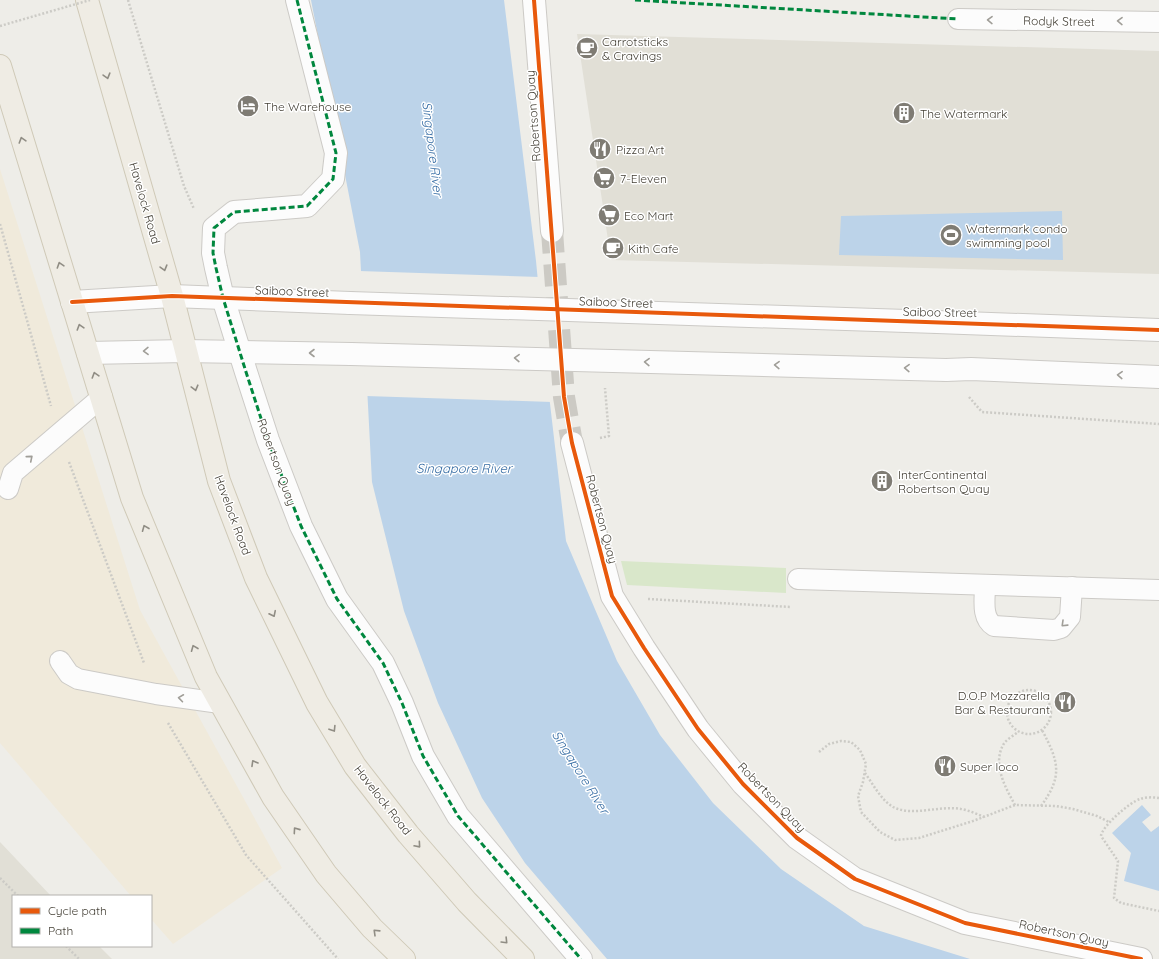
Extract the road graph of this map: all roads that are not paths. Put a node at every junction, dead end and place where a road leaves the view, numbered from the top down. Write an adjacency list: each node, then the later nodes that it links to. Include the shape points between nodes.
1 (86, 0): 8 (main road, Havelock Road, one-way to 8)
2 (297, 0): 9 (street, Robertson Quay, via 336,153 333,179 307,206 234,212 214,228 213,253)
3 (534, 0): 7 (street, Robertson Quay)
4 (958, 19): 5 (lane, Rodyk Street, one-way to 4)
5 (1159, 22)
6 (0, 66): 10 (main road, one-way to 6)
7 (552, 231)
8 (172, 296): 9 (street, Saiboo Street); 10 (street, Saiboo Street); 12 (main road, Havelock Road)
9 (223, 298): 11 (street, Saiboo Street, bridge); 14 (street, Robertson Quay)
10 (72, 302): 13 (main road, one-way to 10)
11 (1159, 330)
12 (185, 351): 13 (street, one-way to 13); 14 (street); 26 (main road, Havelock Road, one-way to 26, via 222,489 256,578 316,703 355,766 408,834 467,902)
13 (88, 352): 16 (main road, one-way to 13)
14 (240, 353): 15 (street, one-way to 14, bridge, via 971,369); 27 (street, Robertson Quay, via 268,440 301,526 338,599 383,663 423,756 458,816)
15 (1159, 377)
16 (102, 397): 18 (lane, one-way to 16, via 13,473); 24 (main road, one-way to 16, via 206,677 132,498)
17 (572, 443): 28 (street, Robertson Quay, via 612,596 698,729 743,784 797,838 855,879 965,923)
18 (8, 489)
19 (798, 580): 20 (lane)
20 (985, 586): 21 (lane); 21 (lane, one-way to 20, via 1070,617 1066,624 1054,630 994,626 986,618)
21 (1072, 587): 22 (lane)
22 (1159, 590)
23 (60, 661): 24 (lane, one-way to 23, via 78,679 69,674)
24 (220, 703): 25 (main road, one-way to 24, via 372,928 326,874 273,797)
25 (404, 959)
26 (523, 959)
27 (581, 959)
28 (1141, 959)

